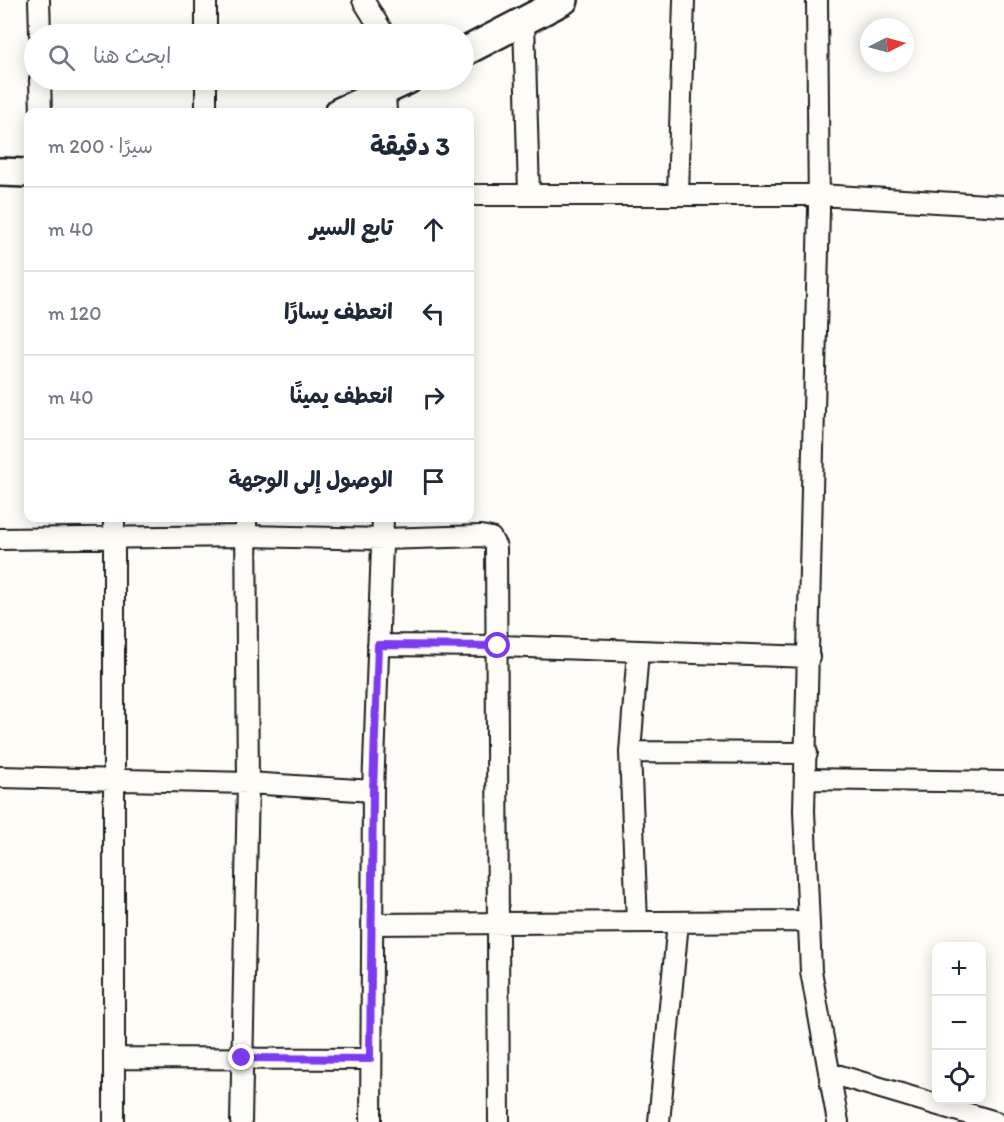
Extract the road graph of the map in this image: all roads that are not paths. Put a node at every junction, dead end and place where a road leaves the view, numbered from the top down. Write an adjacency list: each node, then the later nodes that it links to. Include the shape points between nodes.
1 (39, 0): 8 (street)
2 (206, 0): 9 (street)
3 (363, 0): 10 (street)
4 (684, 0): 21 (street)
5 (817, 0): 23 (street)
6 (558, 2): 7 (street)
7 (524, 22): 11 (street); 20 (street)
8 (40, 24)
9 (206, 24)
10 (378, 24)
11 (474, 47)
12 (40, 90): 15 (street)
13 (206, 90): 16 (street)
14 (393, 94): 17 (street)
15 (41, 108)
16 (206, 108)
17 (351, 108)
18 (0, 172): 19 (street)
19 (24, 172)
20 (530, 193): 21 (street); 22 (street)
21 (678, 194): 23 (street)
22 (474, 195)
23 (819, 195): 24 (street); 34 (street)
24 (1004, 206)
25 (114, 522): 29 (street)
26 (383, 522): 30 (street)
27 (246, 527): 29 (street); 30 (street); 41 (street)
28 (0, 538): 29 (street)
29 (114, 538): 38 (street)
30 (382, 539): 31 (street); 32 (street, via 491,538 496,547)
31 (378, 645): 32 (street); 42 (street)
32 (498, 646): 33 (street); 47 (street)
33 (638, 651): 34 (street); 35 (street)
34 (809, 657): 36 (street)
35 (630, 752): 36 (street); 44 (street)
36 (807, 753): 39 (street)
37 (0, 777): 38 (street)
38 (115, 779): 41 (street); 48 (street)
39 (806, 779): 40 (street); 43 (street)
40 (1004, 782)
41 (248, 783): 42 (street); 49 (street)
42 (373, 792): 46 (street)
43 (808, 921): 45 (street); 51 (street, via 811,971)
44 (637, 922): 45 (street); 47 (street)
45 (678, 922): 56 (street)
46 (372, 924): 47 (street); 50 (street)
47 (498, 924): 55 (street)
48 (114, 1058): 49 (street); 52 (street)
49 (242, 1058): 50 (street); 53 (street)
50 (370, 1059): 54 (street)
51 (830, 1073): 57 (street); 58 (street)
52 (114, 1122)
53 (241, 1122)
54 (371, 1122)
55 (499, 1122)
56 (658, 1122)
57 (838, 1122)
58 (996, 1122)

